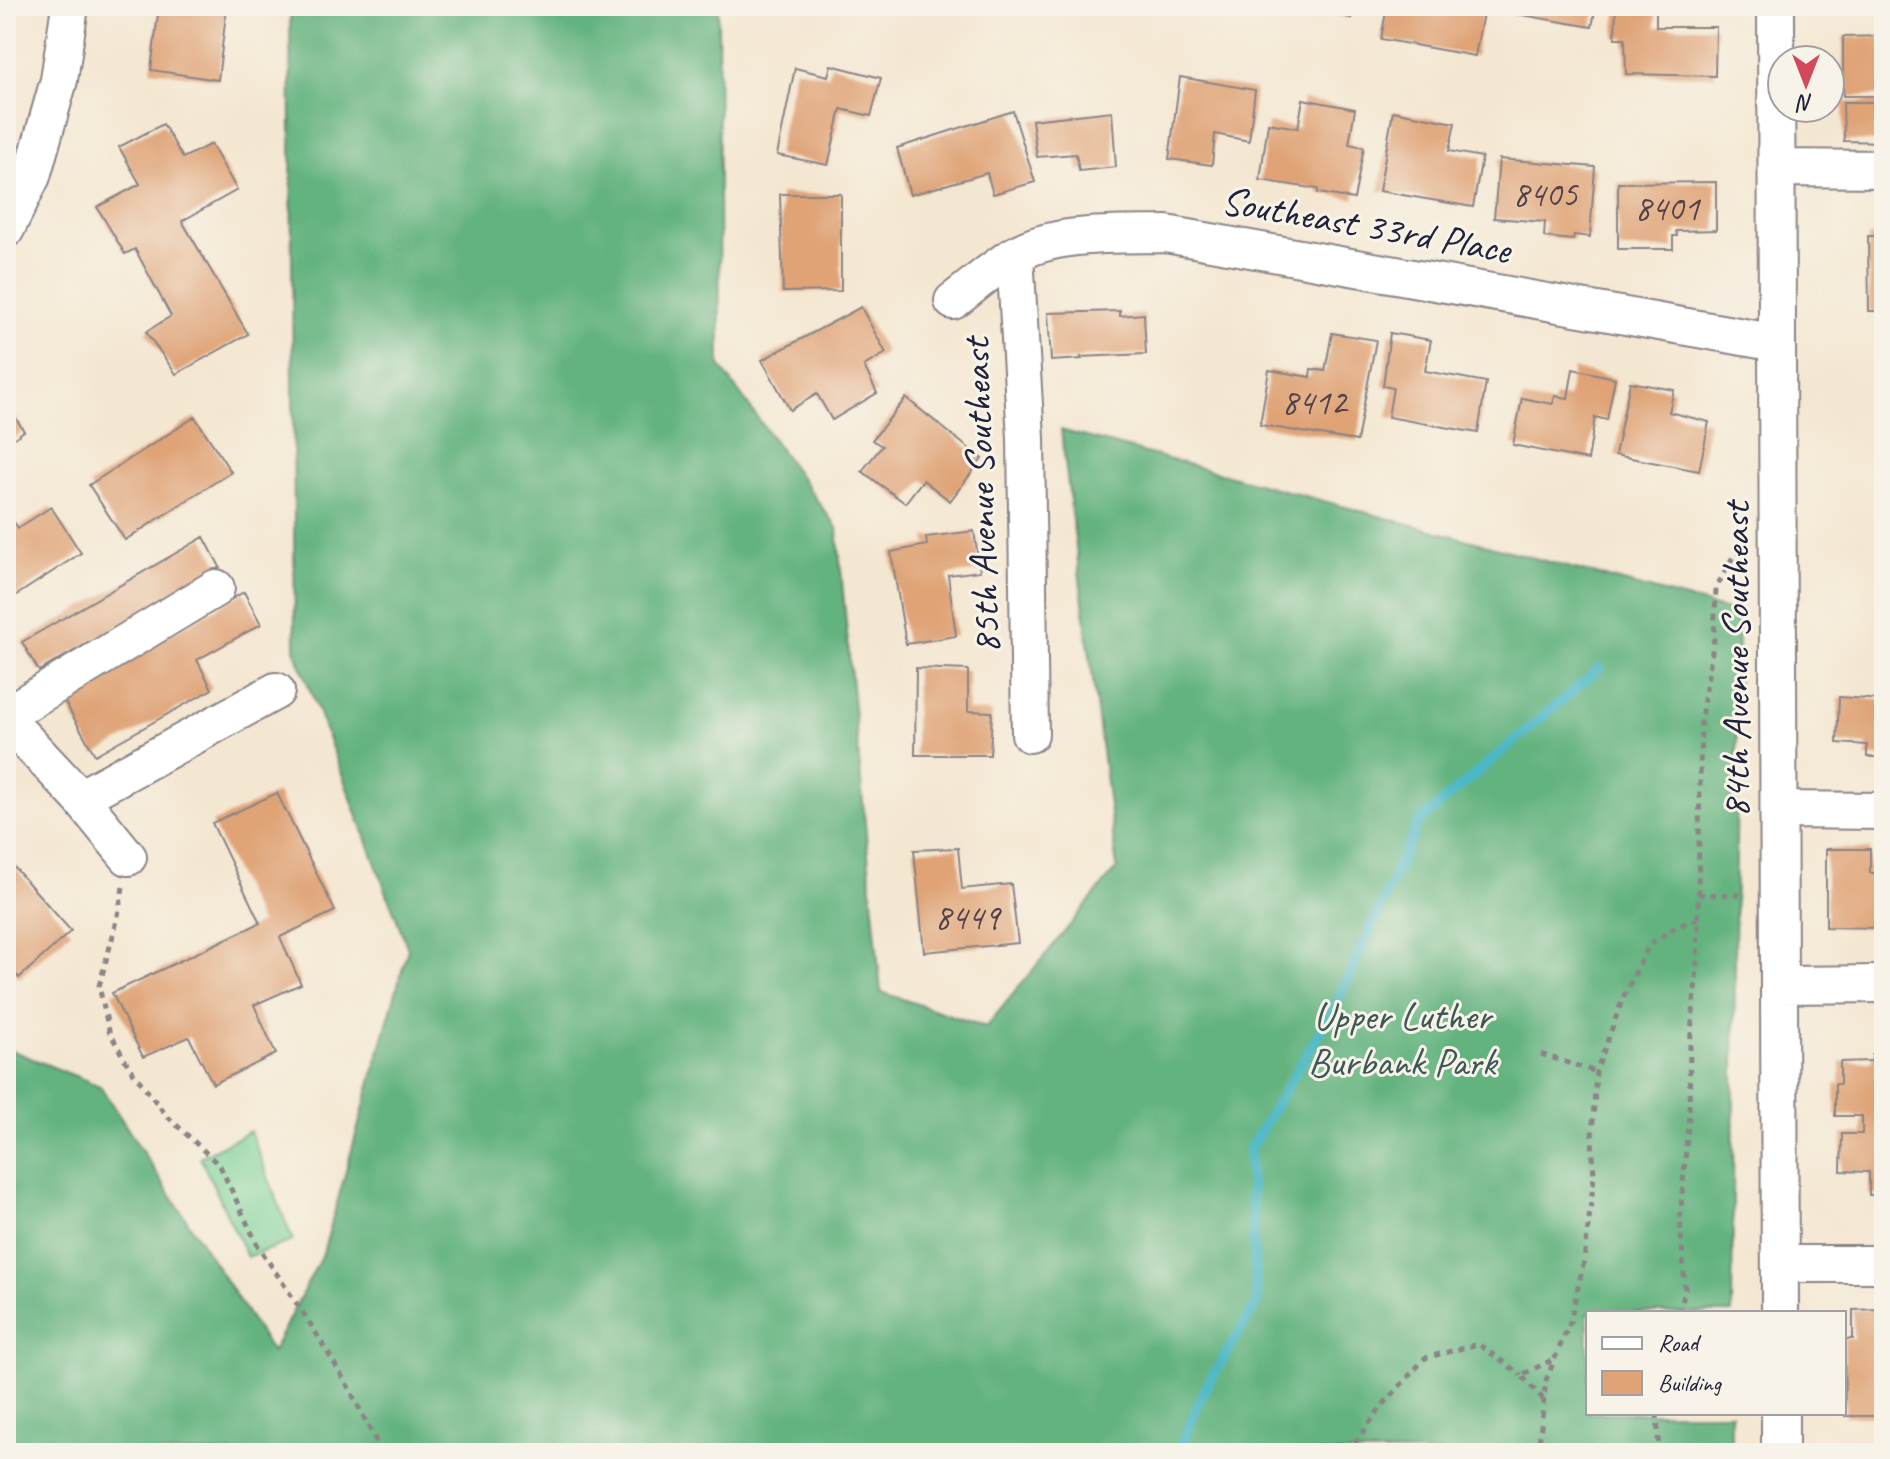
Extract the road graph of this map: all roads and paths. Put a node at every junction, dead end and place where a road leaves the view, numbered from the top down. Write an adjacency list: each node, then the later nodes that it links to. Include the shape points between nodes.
1 (70, 6): 5 (street, via 59,80 32,176)
2 (1776, 6): 3 (street, 84th Avenue Southeast)
3 (1777, 168): 4 (street); 8 (street, 84th Avenue Southeast)
4 (1884, 169)
5 (6, 229)
6 (1015, 255): 7 (street, Southeast 33rd Place); 8 (street, Southeast 33rd Place, via 1061,240 1166,234); 13 (street, 85th Avenue Southeast, via 1026,438)
7 (953, 301)
8 (1777, 343): 9 (street, 84th Avenue Southeast)
9 (1778, 533): 15 (street, 84th Avenue Southeast); 19 (path, via 1734,555 1716,588 1701,718)
10 (216, 588): 12 (street)
11 (276, 691): 14 (street)
12 (6, 717): 14 (street)
13 (1030, 734)
14 (80, 798): 17 (street)
15 (1779, 810): 16 (street); 18 (street, 84th Avenue Southeast)
16 (1884, 811)
17 (128, 857): 34 (path, via 99,986 109,1031 166,1115 220,1166 258,1246 313,1328)
18 (1780, 892): 19 (path); 22 (street, 84th Avenue Southeast)
19 (1698, 894): 20 (path)
20 (1697, 919): 24 (path, via 1649,945); 27 (path, via 1680,1218 1685,1289)
21 (1884, 984): 22 (street)
22 (1780, 985): 25 (street, 84th Avenue Southeast)
23 (1541, 1054): 24 (path)
24 (1596, 1072): 29 (path, via 1594,1177 1584,1261 1570,1322)
25 (1780, 1264): 26 (street); 28 (street, 84th Avenue Southeast)
26 (1884, 1264)
27 (1680, 1311)
28 (1780, 1311)
29 (1555, 1358): 30 (path); 31 (path)
30 (1521, 1375): 31 (path); 35 (path, via 1478,1344 1425,1358)
31 (1544, 1400): 36 (path)
32 (1657, 1415): 37 (path)
33 (1780, 1415): 38 (street)
34 (382, 1453)
35 (1348, 1453)
36 (1538, 1453)
37 (1659, 1453)
38 (1780, 1453)

